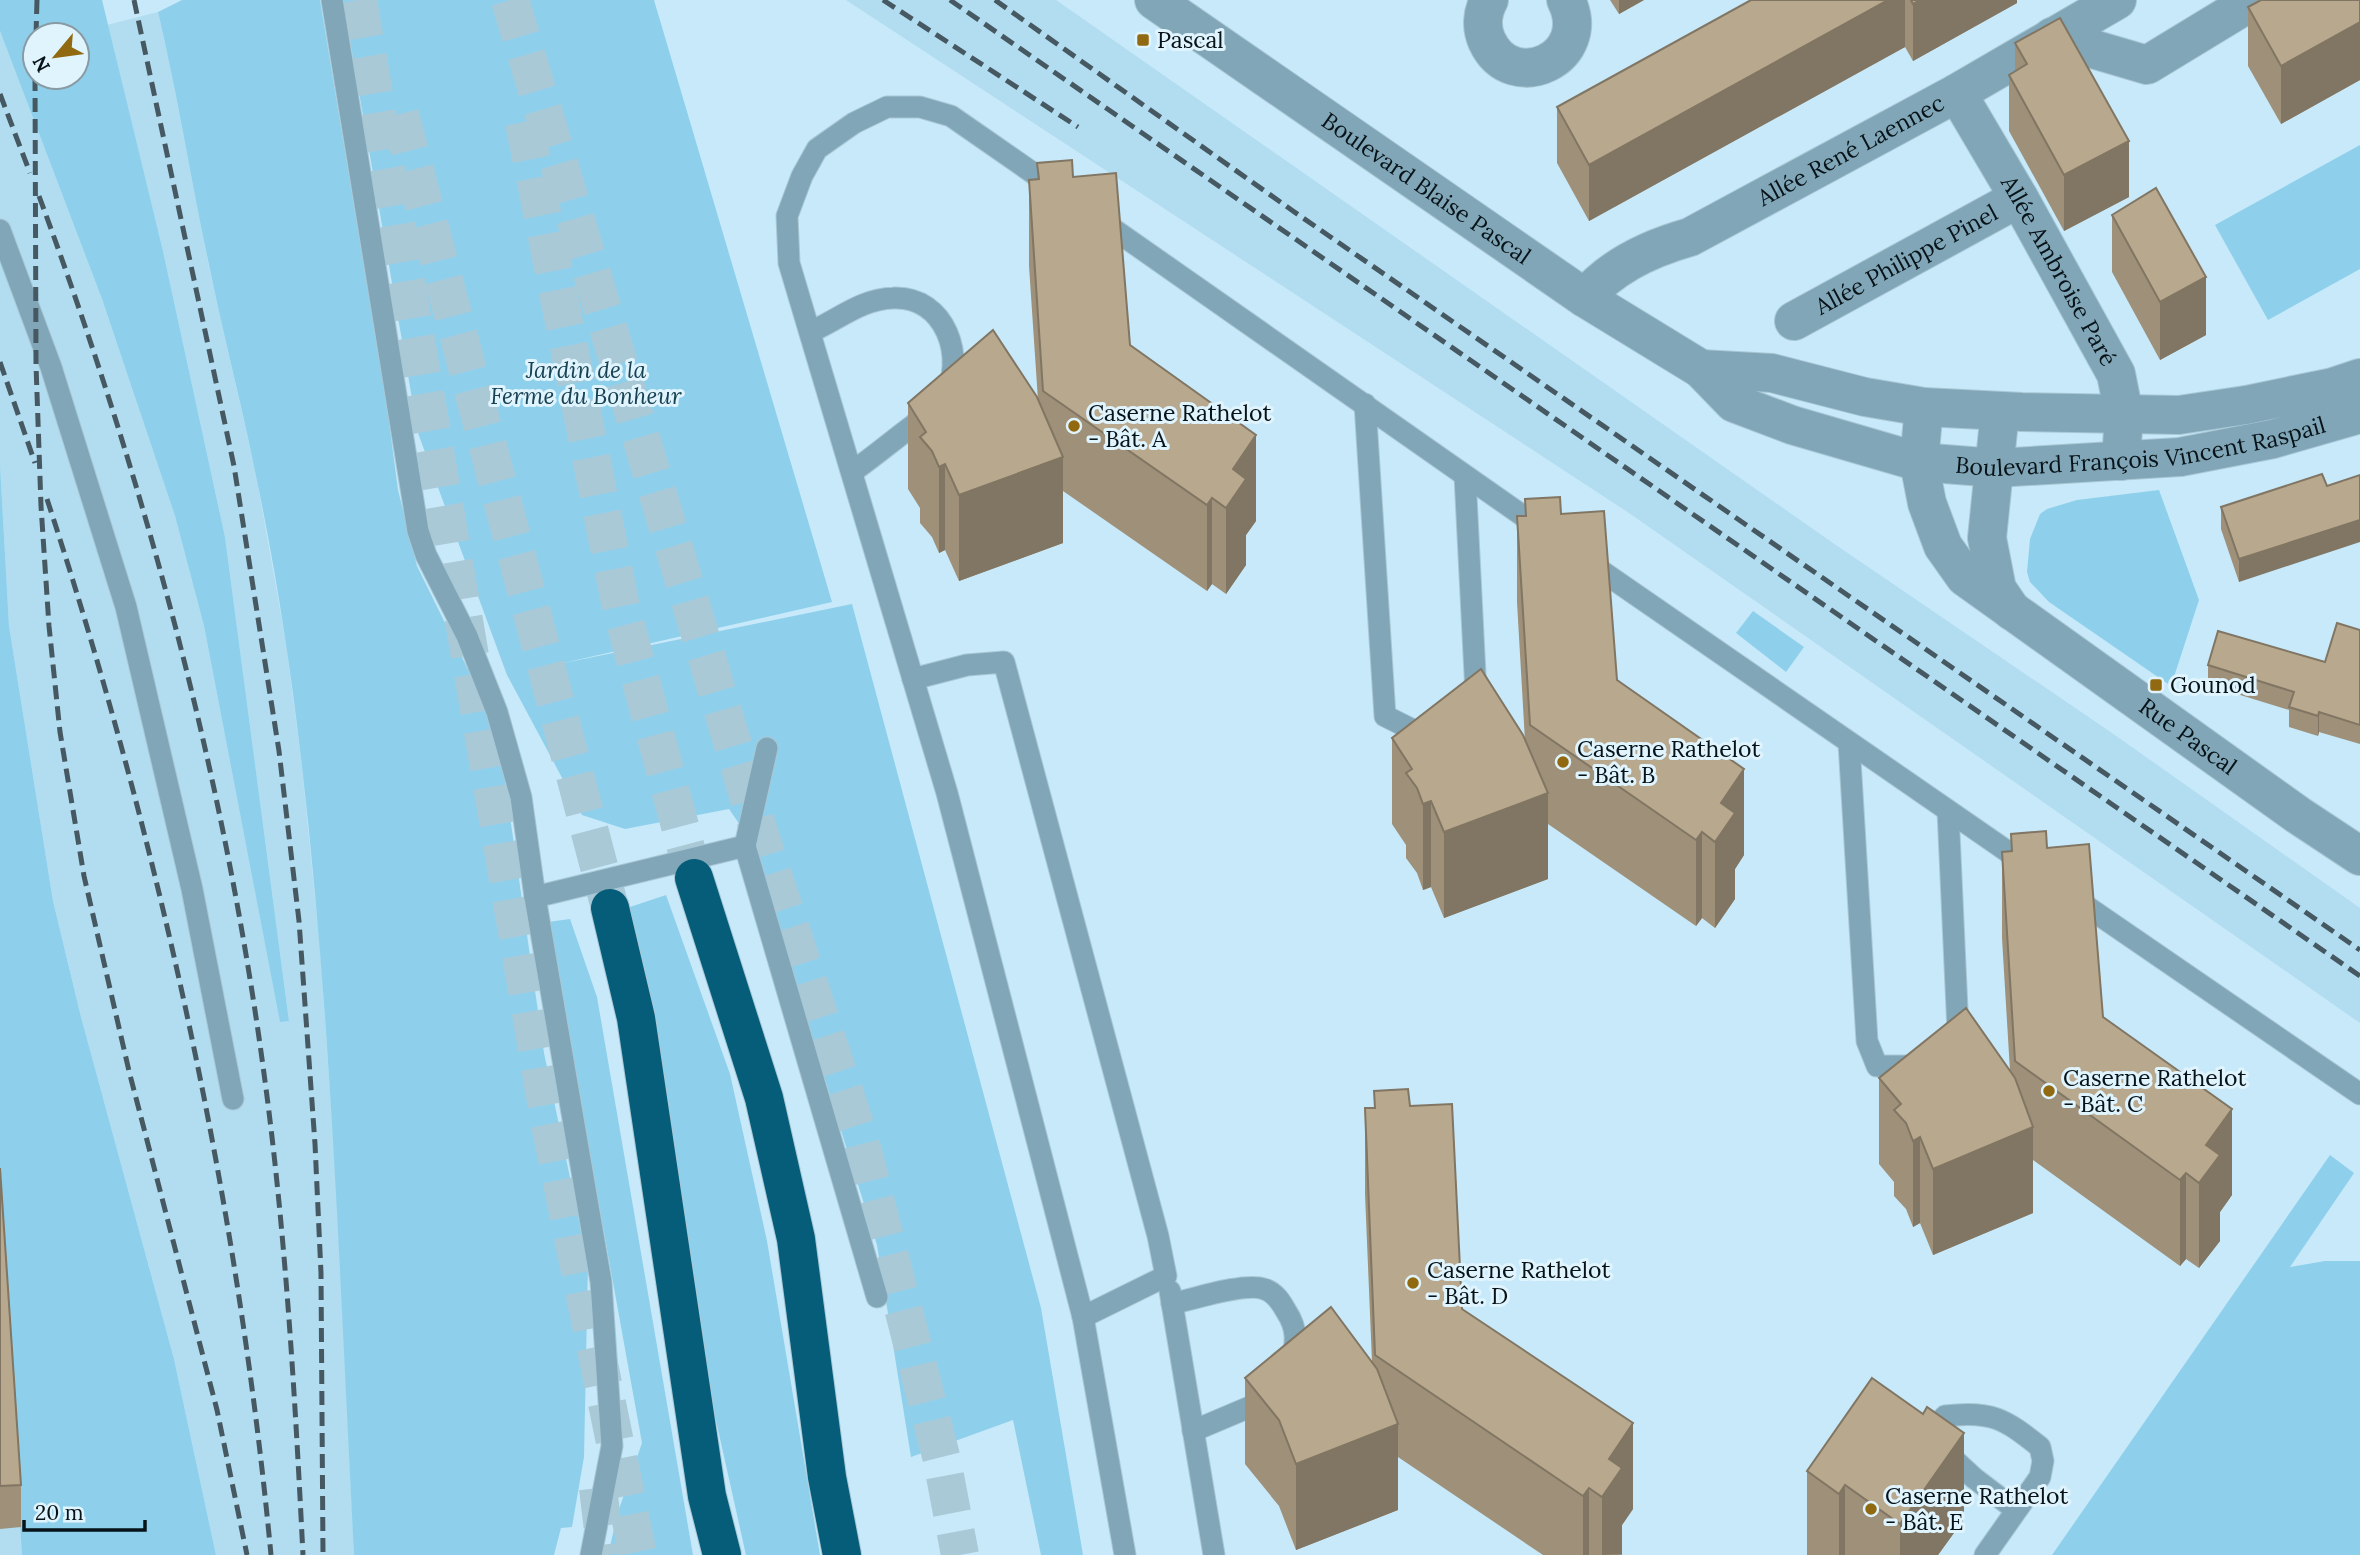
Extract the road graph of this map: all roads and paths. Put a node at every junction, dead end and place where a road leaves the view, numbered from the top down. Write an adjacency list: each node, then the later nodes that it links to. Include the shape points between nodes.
1 (332, 0): 34 (lane, via 418,531 497,712 521,797)
2 (1154, 0): 11 (street, Boulevard Blaise Pascal)
3 (1489, 0): 4 (street, via 1483,23 1492,51 1516,66 1530,68 1551,61 1567,45 1573,16)
4 (1566, 0)
5 (2117, 0): 7 (street, Allée René Laennec)
6 (2255, 0): 7 (street, via 2147,65)
7 (2052, 37): 8 (street, Allée René Laennec)
8 (1957, 93): 9 (street, Allée Ambroise Paré); 11 (street, Allée René Laennec, via 1690,237 1630,262 1599,282)
9 (2019, 198): 12 (street, Allée Philippe Pinel); 19 (street, Allée Ambroise Paré, via 2116,374)
10 (0, 230): 37 (lane, via 51,367 126,607 192,889)
11 (1585, 298): 14 (street, Boulevard Blaise Pascal)
12 (1794, 321)
13 (810, 332): 16 (lane, via 789,263 788,216 802,176 817,149 854,123 887,107 920,107 951,116); 24 (lane); 24 (lane, via 872,302 907,298 930,309 950,337 954,367 943,399 930,415)
14 (1702, 369): 17 (street, Boulevard Blaise Pascal, via 1772,373); 22 (street, Boulevard Blaise Pascal, via 1734,403)
15 (2360, 378): 19 (street, Boulevard François Vincent Raspail, via 2246,405 2179,415)
16 (1365, 404): 25 (lane); 25 (lane, via 1385,716 1419,733 1457,715 1476,694)
17 (1924, 407): 18 (street, Boulevard François Vincent Raspail); 22 (street, Rue Pascal)
18 (2000, 411): 19 (street, Boulevard François Vincent Raspail); 23 (street, Rue Pascal)
19 (2124, 414): 21 (street, Allée Ambroise Paré)
20 (2360, 414): 21 (street, Boulevard François Vincent Raspail, via 2273,439 2180,457)
21 (2121, 461): 23 (street, Boulevard François Vincent Raspail)
22 (1919, 462): 23 (street, Boulevard François Vincent Raspail); 26 (street, Rue Pascal, via 1927,503 1943,546 1965,577)
23 (1996, 468): 26 (street, Rue Pascal, via 1987,538 1997,589)
24 (852, 472): 27 (lane)
25 (1465, 476): 28 (lane)
26 (2016, 615): 32 (street, Rue Pascal)
27 (913, 678): 38 (lane, via 1004,662); 41 (lane)
28 (1849, 743): 30 (lane); 30 (lane, via 1867,1041 1877,1066 1915,1066 1942,1050 1958,1031)
29 (767, 748): 31 (lane)
30 (1948, 811): 36 (lane)
31 (745, 846): 34 (lane); 39 (lane)
32 (2360, 856)
33 (694, 878): 46 (highway, via 764,1098 796,1239 827,1477)
34 (535, 897): 44 (lane, via 601,1282 612,1446)
35 (610, 908): 45 (highway, via 636,1018 707,1496)
36 (2360, 1094)
37 (233, 1100)
38 (1166, 1276): 40 (lane); 41 (lane)
39 (877, 1297)
40 (1172, 1304): 42 (lane); 42 (lane, via 1250,1286 1266,1289 1278,1298 1295,1324 1296,1346 1289,1366 1252,1406)
41 (1083, 1317): 47 (lane)
42 (1194, 1430): 48 (lane)
43 (2017, 1510): 43 (lane, via 2040,1477 2040,1447 1995,1416 1969,1412 1945,1416 1935,1429 1936,1443); 49 (lane)
44 (591, 1555)
45 (722, 1555)
46 (842, 1555)
47 (1125, 1555)
48 (1214, 1555)
49 (1985, 1555)

